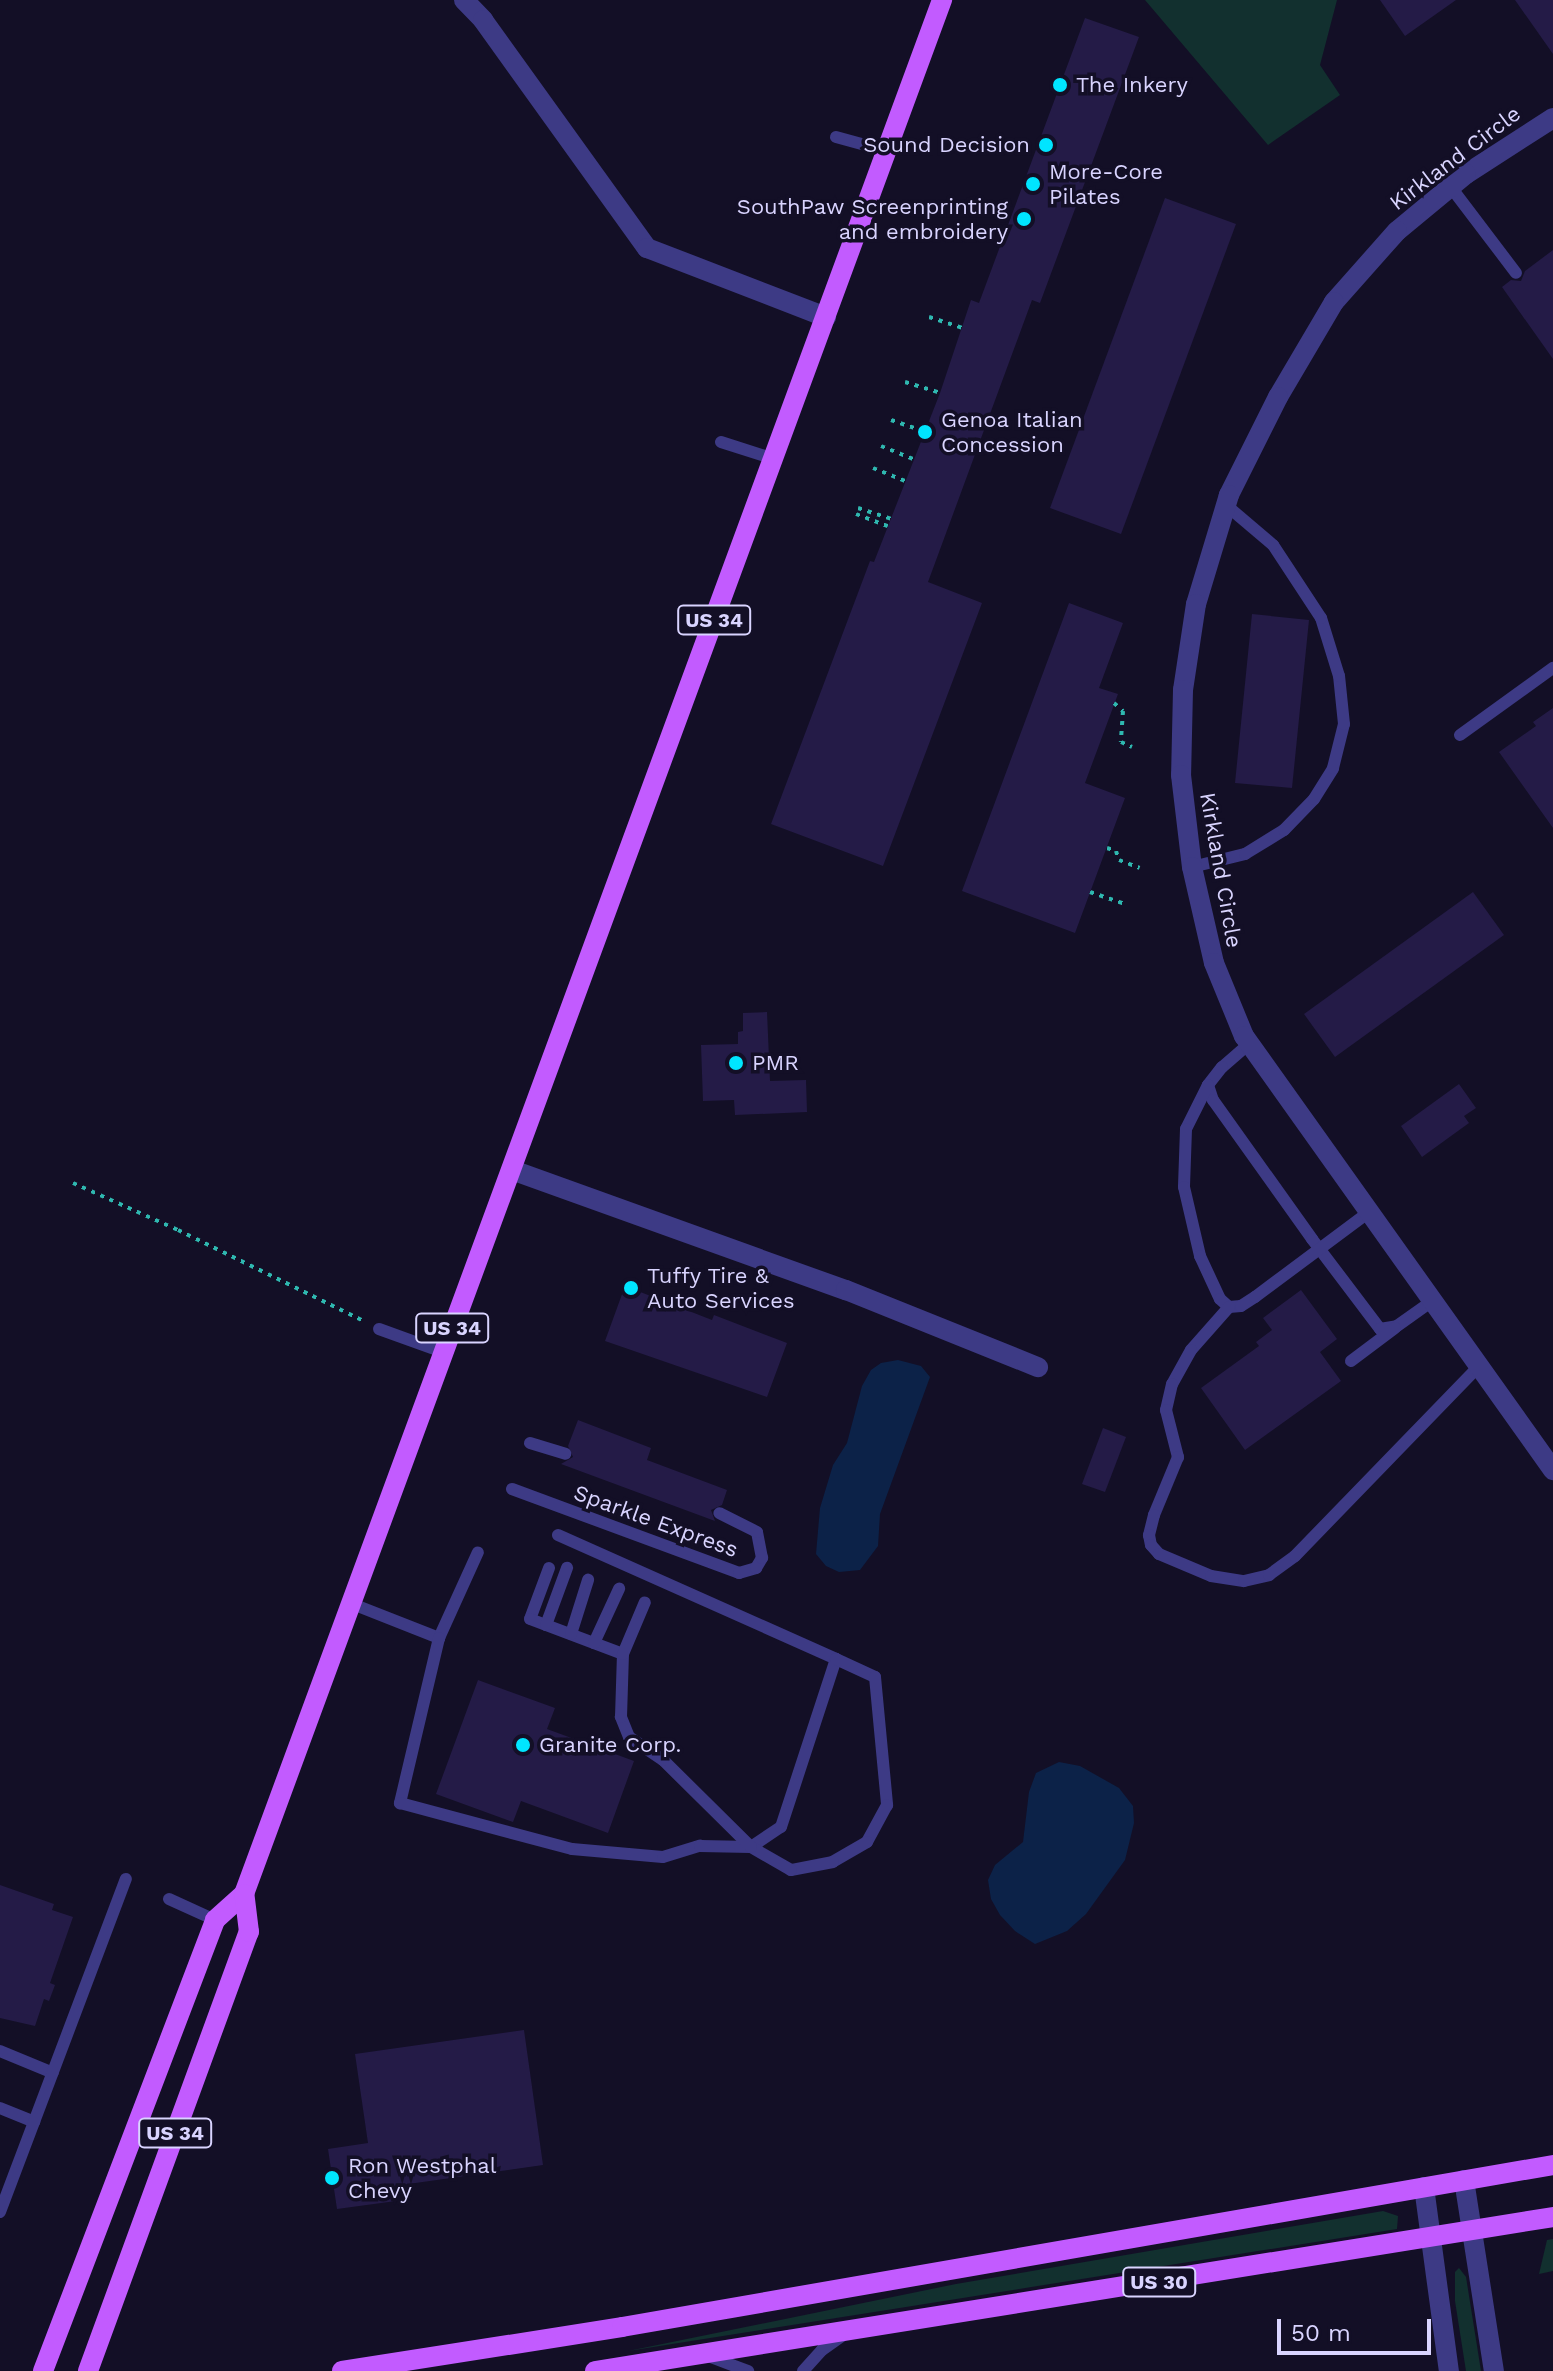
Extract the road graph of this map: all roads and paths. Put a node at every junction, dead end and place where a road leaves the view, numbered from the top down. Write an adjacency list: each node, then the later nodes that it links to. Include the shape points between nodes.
1 (464, 0): 8 (street, via 647,248)
2 (942, 0): 5 (main road, US 34)
3 (1553, 118): 6 (street, Kirkland Circle)
4 (836, 137): 5 (lane)
5 (887, 151): 8 (main road, US 34)
6 (1450, 186): 7 (lane); 21 (street, Kirkland Circle, via 1397,231 1334,302 1278,397)
7 (1516, 273)
8 (826, 317): 17 (main road, US 34)
9 (929, 317): 10 (path)
10 (962, 328)
11 (905, 382): 12 (path)
12 (940, 393)
13 (891, 420): 14 (path)
14 (925, 432)
15 (721, 442): 17 (lane)
16 (881, 446): 18 (path)
17 (774, 459): 35 (main road, US 34)
18 (914, 459)
19 (873, 468): 20 (path)
20 (906, 481)
21 (1226, 505): 29 (street, Kirkland Circle, via 1196,604 1183,690 1181,775); 29 (lane, via 1273,545 1321,618 1339,676 1344,724 1333,768 1314,799 1284,830 1245,854)
22 (891, 519): 23 (path, via 857,511)
23 (888, 526)
24 (1553, 668): 26 (lane)
25 (1114, 703): 27 (path, via 1123,711 1121,742)
26 (1460, 735)
27 (1132, 747)
28 (1107, 848): 30 (path, via 1116,851 1119,860)
29 (1192, 867): 33 (street, Kirkland Circle, via 1214,963)
30 (1140, 868)
31 (1090, 892): 32 (path)
32 (1127, 905)
33 (1250, 1043): 34 (lane); 37 (street, Kirkland Circle)
34 (1208, 1085): 38 (lane, via 1213,1100); 40 (lane, via 1186,1129 1184,1187 1200,1256)
35 (512, 1170): 43 (main road, US 34); 46 (street, via 846,1290)
36 (73, 1183): 42 (path)
37 (1369, 1212): 38 (lane); 39 (street, Kirkland Circle)
38 (1316, 1244): 40 (lane, via 1255,1297); 41 (lane, via 1380,1329)
39 (1432, 1301): 41 (lane); 45 (street, Kirkland Circle)
40 (1229, 1307): 45 (lane, via 1191,1350 1172,1384 1166,1410 1178,1457 1149,1535 1159,1554 1211,1576 1244,1581 1269,1575 1295,1556)
41 (1397, 1326): 44 (lane)
42 (379, 1329): 43 (lane)
43 (443, 1352): 59 (main road, US 34)
44 (1351, 1361)
45 (1479, 1366): 49 (street, Kirkland Circle)
46 (1038, 1367)
47 (530, 1443): 48 (lane, Sparkle Express)
48 (565, 1454)
49 (1553, 1470)
50 (512, 1489): 51 (lane, Sparkle Express, via 739,1573 756,1568 762,1558 757,1532)
51 (719, 1513)
52 (558, 1535): 65 (lane)
53 (478, 1552): 62 (lane)
54 (549, 1568): 60 (lane, via 530,1619)
55 (567, 1568): 60 (lane)
56 (588, 1580): 61 (lane)
57 (619, 1589): 63 (lane)
58 (645, 1602): 64 (lane)
59 (350, 1603): 62 (lane); 68 (main road, US 34)
60 (546, 1625): 61 (lane)
61 (571, 1634): 63 (lane)
62 (439, 1638): 66 (lane, via 400,1803 572,1849 663,1857 700,1846)
63 (594, 1643): 64 (lane)
64 (623, 1654): 66 (lane, via 621,1717 629,1737 663,1760)
65 (836, 1659): 66 (lane, via 781,1827); 66 (lane, via 875,1677 887,1805 867,1842 833,1862 791,1870)
66 (751, 1847)
67 (126, 1879): 72 (lane)
68 (244, 1894): 70 (main road, US 34); 85 (main road, US 34, via 249,1932)
69 (169, 1899): 70 (lane)
70 (215, 1920): 84 (main road, US 34)
71 (0, 2051): 72 (lane)
72 (53, 2073): 74 (lane)
73 (0, 2108): 74 (lane)
74 (34, 2122): 78 (lane)
75 (1553, 2165): 76 (main road, US 30)
76 (1464, 2180): 77 (main road, US 30); 80 (street)
77 (1424, 2187): 81 (street); 86 (main road, US 30)
78 (0, 2212)
79 (1553, 2217): 80 (main road, US 30)
80 (1472, 2231): 81 (main road, US 30); 91 (street)
81 (1432, 2239): 82 (main road, US 30); 90 (street)
82 (853, 2329): 83 (main road, US 30); 89 (lane)
83 (701, 2354): 87 (main road, US 30); 88 (lane)
84 (43, 2371)
85 (88, 2371)
86 (342, 2371)
87 (595, 2371)
88 (748, 2371)
89 (803, 2371)
90 (1449, 2371)
91 (1494, 2371)

